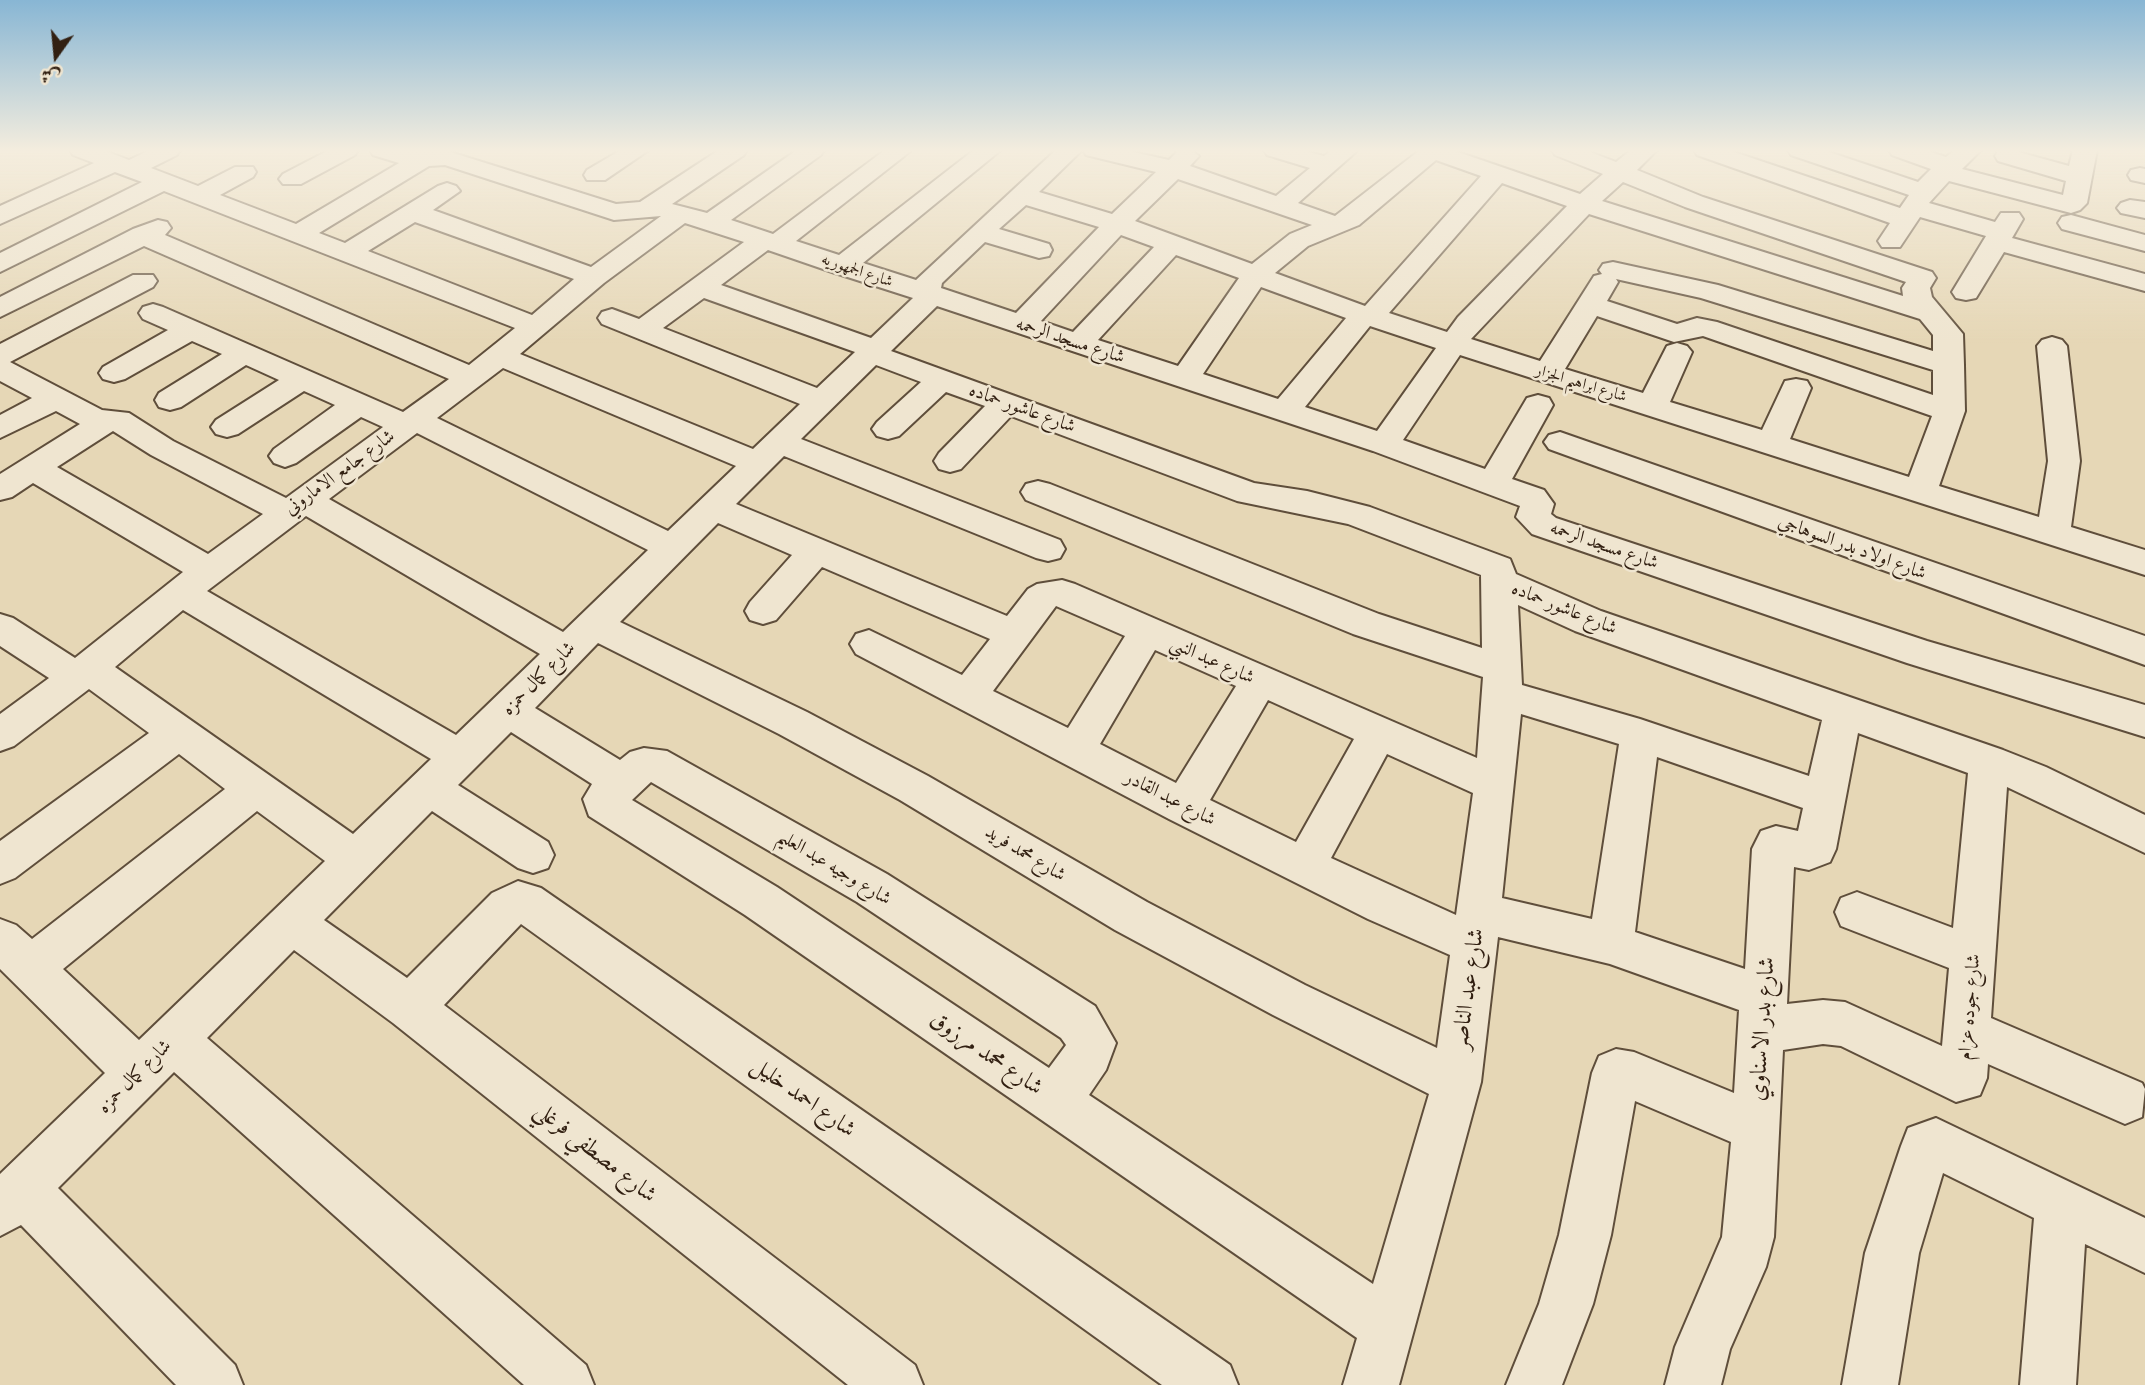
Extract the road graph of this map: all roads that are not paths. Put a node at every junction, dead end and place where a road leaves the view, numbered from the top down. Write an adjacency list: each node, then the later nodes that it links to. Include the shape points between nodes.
1 (98, 215): 36 (street)
2 (249, 215): 22 (street)
3 (330, 215): 29 (street)
4 (410, 215): 34 (street)
5 (421, 215): 40 (street)
6 (680, 215): 23 (street, شارع الجمهوريه)
7 (702, 215): 23 (street, شارع جامع الاماروني)
8 (809, 215): 30 (street)
9 (907, 215): 37 (street)
10 (1000, 215): 28 (street, شارع كمال حمزه)
11 (1086, 215): 24 (street, شارع ابراهيم الجزار)
12 (1127, 215): 24 (street)
13 (1308, 215): 25 (street)
14 (1353, 215): 25 (street)
15 (1462, 215): 50 (street)
16 (1574, 215): 56 (street)
17 (1617, 215): 26 (street)
18 (1732, 215): 35 (street)
19 (1908, 215): 35 (street)
20 (1948, 215): 27 (street)
21 (2068, 215): 31 (street)
22 (253, 216): 29 (street)
23 (696, 218): 30 (street, شارع الجمهوريه); 40 (street, شارع جامع الاماروني)
24 (1117, 224): 32 (street, شارع ابراهيم الجزار); 53 (street)
25 (1339, 226): 39 (street, via 1299,240)
26 (1648, 226): 38 (street); 48 (street)
27 (2004, 229): 42 (street); 44 (street)
28 (981, 232): 33 (street); 45 (street, شارع كمال حمزه, via 927,282)
29 (299, 233): 34 (street)
30 (770, 242): 37 (street, شارع الجمهوريه); 43 (street)
31 (2145, 243)
32 (1172, 244): 39 (street, شارع ابراهيم الجزار); 57 (street)
33 (1040, 250)
34 (348, 252): 52 (street)
35 (1876, 263): 48 (street, via 1922,278 1916,288 1917,299)
36 (0, 264)
37 (842, 266): 45 (street, شارع الجمهوريه)
38 (1613, 270): 46 (street); 64 (street, via 1708,291)
39 (1255, 275): 50 (street, شارع ابراهيم الجزار); 71 (street)
40 (594, 276): 52 (street, شارع جامع الاماروني)
41 (143, 282): 62 (street)
42 (2145, 283)
43 (700, 287): 55 (street); 59 (street, شارع عاشور حماده)
44 (1966, 292)
45 (929, 295): 53 (street, شارع مسجد الرحمه); 59 (street, شارع كمال حمزه)
46 (1589, 304): 67 (street); 80 (street, via 1674,333 1707,328)
47 (0, 308): 68 (street, via 150,232)
48 (1926, 312): 64 (street, via 1948,334)
49 (153, 313): 54 (street)
50 (1367, 316): 56 (street, شارع ابراهيم الجزار); 81 (street)
51 (612, 318): 55 (street)
52 (533, 325): 63 (street, شارع جامع الاماروني)
53 (1021, 325): 57 (street, شارع مسجد الرحمه)
54 (190, 330): 61 (street); 66 (street)
55 (642, 330): 75 (street)
56 (1452, 344): 67 (street, شارع ابراهيم الجزار); 88 (street)
57 (1078, 345): 71 (street, شارع مسجد الرحمه)
58 (2052, 346): 100 (street, via 2064,461)
59 (872, 351): 70 (street, شارع عاشور حماده); 75 (street, شارع كمال حمزه)
60 (1677, 352): 79 (street)
61 (243, 354): 69 (street); 74 (street)
62 (0, 356)
63 (500, 356): 68 (street, شارع جامع الاماروني); 90 (street)
64 (1949, 365): 80 (street)
65 (0, 369): 73 (street, شارع محمد فريد)
66 (114, 373)
67 (1547, 373): 79 (street, شارع ابراهيم الجزار)
68 (471, 377): 83 (street, شارع جامع الاماروني)
69 (302, 379): 77 (street); 84 (street)
70 (942, 379): 76 (street, شارع عاشور حماده); 86 (street)
71 (1184, 379): 81 (street, شارع مسجد الرحمه)
72 (1796, 388): 89 (street)
73 (55, 399): 82 (street, شارع محمد فريد); 85 (street)
74 (170, 400)
75 (821, 401): 90 (street, شارع كمال حمزه)
76 (1006, 403): 92 (street); 106 (street, شارع عاشور حماده, via 1249,493 1307,502 1383,523 1491,563 1498,568)
77 (358, 404): 83 (street); 91 (street)
78 (1538, 405): 94 (street)
79 (1652, 407): 89 (street, شارع ابراهيم الجزار)
80 (1949, 411): 97 (street)
81 (1284, 412): 88 (street, شارع مسجد الرحمه)
82 (106, 421): 93 (street); 98 (street, شارع محمد فريد, via 120,421 162,449)
83 (410, 422): 98 (street, شارع جامع الاماروني); 101 (street)
84 (227, 427)
85 (0, 428)
86 (888, 429)
87 (1560, 442): 113 (street, شارع اولاد بدر السوهاجي)
88 (1384, 444): 94 (street, شارع مسجد الرحمه)
89 (1772, 445): 97 (street, شارع ابراهيم الجزار)
90 (769, 452): 99 (street, شارع كمال حمزه); 102 (street)
91 (285, 456)
92 (950, 461)
93 (33, 468): 95 (street); 105 (street)
94 (1493, 483): 120 (street, شارع مسجد الرحمه, via 1536,500 1533,517 1544,526 1920,653)
95 (0, 489)
96 (1038, 492): 115 (street)
97 (1920, 493): 100 (street, شارع ابراهيم الجزار)
98 (295, 506): 105 (street, شارع جامع الاماروني); 111 (street, شارع محمد فريد)
99 (713, 508): 101 (street, شارع كمال حمزه); 103 (street)
100 (2053, 534): 104 (street, شارع ابراهيم الجزار)
101 (672, 547): 111 (street, شارع كمال حمزه)
102 (1048, 550)
103 (816, 551): 107 (street); 110 (street)
104 (2145, 563)
105 (195, 581): 114 (street, شارع جامع الاماروني); 126 (street)
106 (1500, 582): 115 (street, شارع عبد الناصر); 119 (street, شارع عاشور حماده, via 1588,621)
107 (763, 611)
108 (0, 628): 114 (street)
109 (1147, 632): 110 (street, شارع عبد النبي, via 1056,593 1041,598); 116 (street, شارع عبد النبي); 125 (street)
110 (1014, 634): 117 (street, شارع عبد النبي)
111 (580, 638): 118 (street, شارع كمال حمزه); 149 (street, شارع محمد فريد, via 793,723 914,788 1131,916)
112 (869, 644): 117 (street, شارع عبد القادر)
113 (2145, 651)
114 (82, 673): 121 (street); 123 (street, شارع جامع الاماروني)
115 (1503, 681): 124 (street); 129 (street, شارع عبد الناصر)
116 (1259, 682): 122 (street, شارع عبد النبي); 133 (street)
117 (968, 696): 125 (street, شارع عبد القادر)
118 (507, 710): 126 (street, شارع كمال حمزه); 128 (street)
119 (1843, 712): 127 (street, شارع عاشور حماده); 132 (street, شارع بدر الاسناوي)
120 (2145, 720)
121 (178, 733): 131 (street); 137 (street)
122 (1378, 733): 129 (street, شارع عبد النبي); 138 (street)
123 (0, 734)
124 (1640, 735): 132 (street); 142 (street)
125 (1075, 751): 133 (street, شارع عبد القادر)
126 (460, 757): 130 (street, شارع كمال حمزه)
127 (1989, 762): 134 (street, شارع عاشور حماده); 144 (street, شارع جوده عزام)
128 (622, 783): 151 (street, شارع محمد مرزوق, via 603,804 761,901); 151 (street, شارع وجيه عبد العليم, via 644,764 655,764 872,888 1078,1022 1093,1043)
129 (1495, 784): 141 (street, شارع عبد الناصر)
130 (429, 787): 135 (street); 136 (street, شارع كمال حمزه)
131 (256, 788): 136 (street); 143 (street)
132 (1824, 798): 146 (street, شارع بدر الاسناوي, via 1815,849 1810,852 1776,844 1773,849)
133 (1184, 807): 138 (street, شارع عبد القادر)
134 (2145, 835)
135 (533, 855)
136 (356, 860): 140 (street, شارع كمال حمزه)
137 (0, 865)
138 (1305, 866): 141 (street, شارع عبد القادر, via 1384,905)
139 (1857, 912): 144 (street)
140 (292, 923): 145 (street, شارع مصطفي فرغلي); 148 (street, شارع كمال حمزه)
141 (1478, 929): 142 (street, شارع عبد القادر); 149 (street, شارع عبد الناصر)
142 (1611, 944): 146 (street, شارع عبد القادر, via 1690,974)
143 (15, 953): 148 (street)
144 (1974, 957): 147 (street, شارع جوده عزام)
145 (410, 1007): 159 (street, شارع مصطفي فرغلي); 160 (street, شارع احمد خليل, via 508,907 525,902)
146 (1762, 1013): 147 (street, شارع جوده عزام, via 1845,1024 1959,1079 1964,1076); 152 (street, شارع بدر الاسناوي)
147 (1968, 1031): 150 (street)
148 (156, 1057): 153 (street, شارع كمال حمزه); 158 (street)
149 (1457, 1082): 156 (street, شارع عبد الناصر)
150 (2125, 1100)
151 (1055, 1101): 156 (street, شارع محمد مرزوق)
152 (1757, 1129): 162 (street, via 1634,1076 1615,1073 1582,1246 1566,1304); 163 (street, شارع بدر الاسناوي, via 1745,1252 1703,1347)
153 (11, 1200): 157 (street)
154 (2061, 1204): 155 (street); 164 (street, via 1936,1143 1926,1146 1892,1253); 165 (street)
155 (2145, 1246)
156 (1389, 1327): 161 (street, شارع عبد الناصر)
157 (215, 1385)
158 (566, 1385)
159 (895, 1385)
160 (1210, 1385)
161 (1371, 1385)
162 (1534, 1385)
163 (1693, 1385)
164 (1870, 1385)
165 (2048, 1385)

